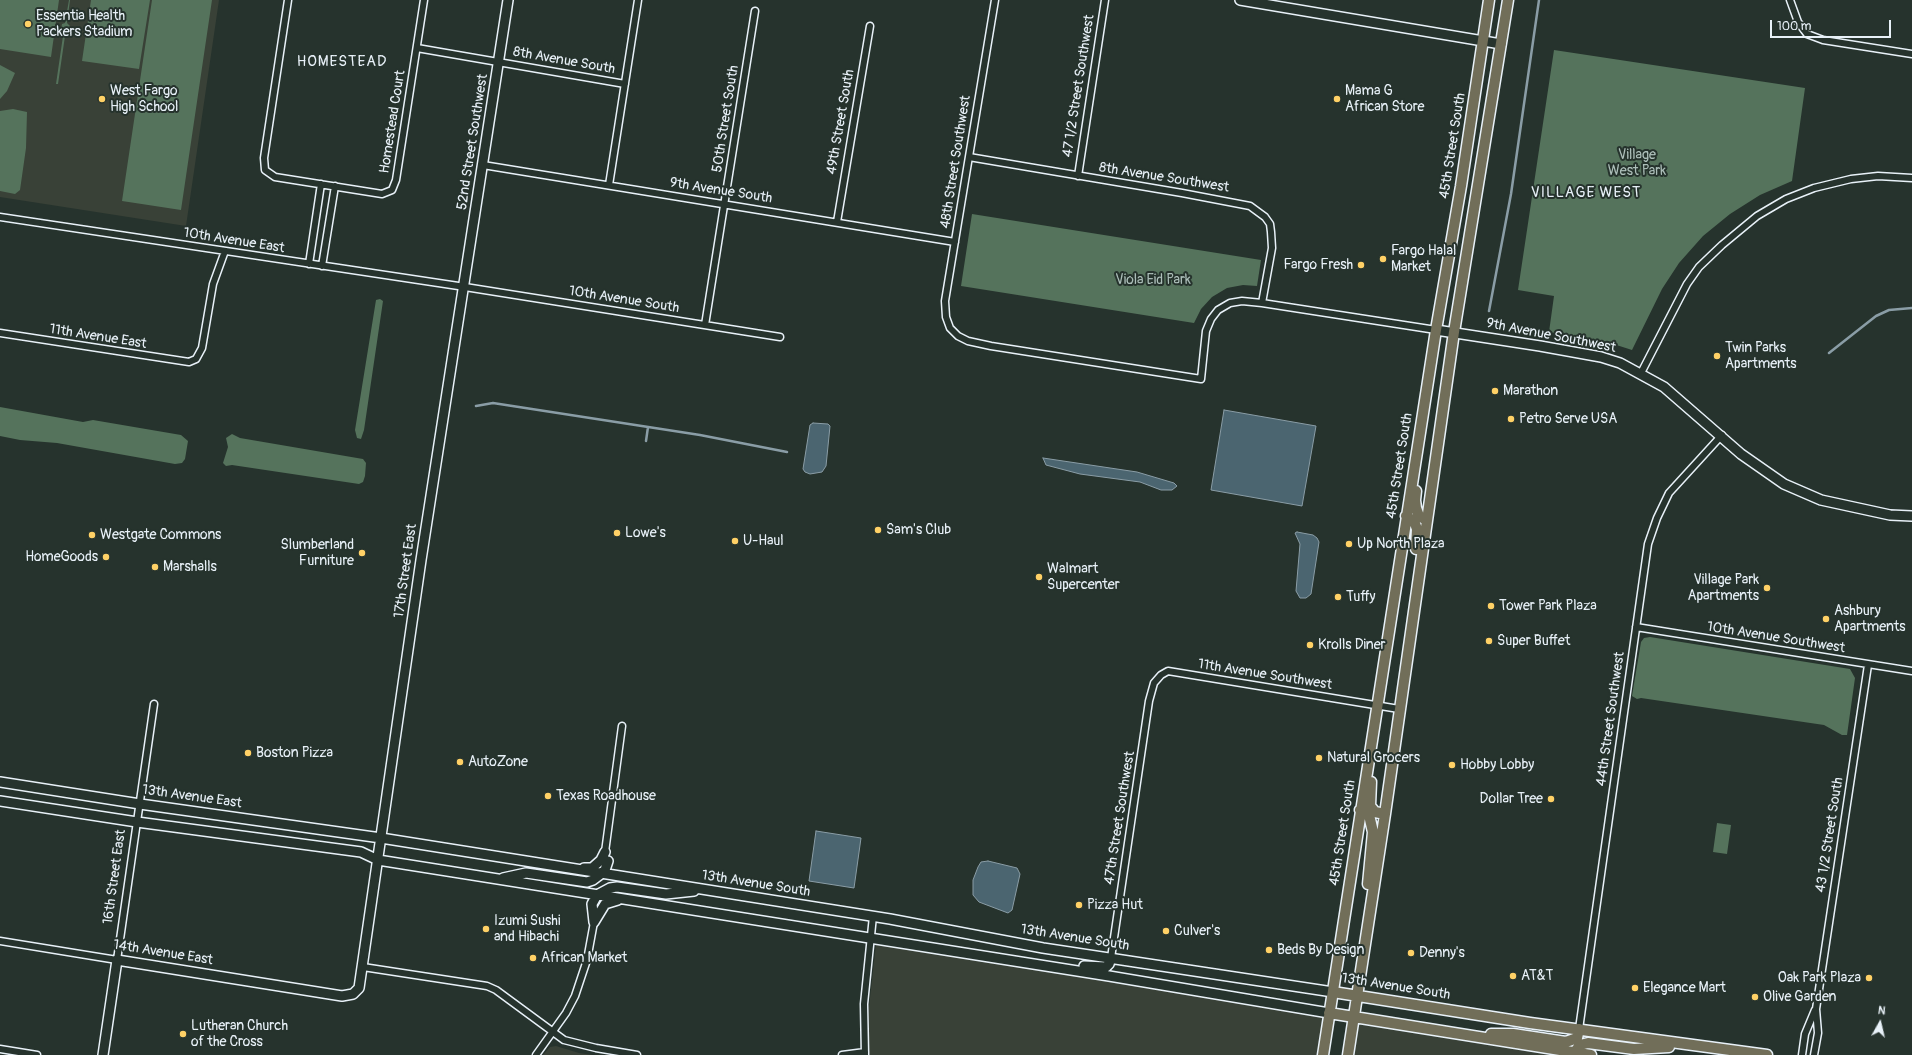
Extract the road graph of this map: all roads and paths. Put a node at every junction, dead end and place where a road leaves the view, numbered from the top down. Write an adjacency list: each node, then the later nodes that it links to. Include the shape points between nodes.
1 (288, 0): 24 (street, Homestead Court, via 264,158 265,170 275,177)
2 (424, 0): 16 (street, Homestead Court)
3 (508, 0): 18 (main road, 52nd Street Southwest)
4 (638, 0): 19 (street)
5 (995, 0): 20 (street, 48th Street Southwest)
6 (1105, 0): 22 (street, 47 1/2 Street Southwest)
7 (1240, 0): 11 (main road)
8 (1489, 0): 14 (main road, 45th Street South)
9 (1508, 0): 15 (main road)
10 (1790, 0): 17 (street, via 1798,22 1808,34 1823,40)
11 (1264, 2): 14 (main road)
12 (755, 11): 27 (street, 50th Street South)
13 (870, 26): 29 (street, 49th Street South)
14 (1483, 40): 15 (main road); 37 (main road, 45th Street South)
15 (1501, 44): 38 (main road)
16 (417, 48): 18 (street, 8th Avenue South); 25 (street, Homestead Court, via 396,180 392,190 382,194)
17 (1912, 54)
18 (500, 61): 19 (street, 8th Avenue South); 21 (main road, 52nd Street Southwest)
19 (625, 84): 26 (street)
20 (969, 157): 22 (street, 8th Avenue Southwest); 30 (street, 48th Street Southwest)
21 (483, 165): 26 (street, 9th Avenue South); 34 (main road, 52nd Street Southwest)
22 (1078, 176): 35 (street, 8th Avenue Southwest, via 1233,202 1259,210 1270,224 1272,232 1272,248)
23 (1912, 178): 41 (street, via 1878,176 1851,179 1814,188 1786,199 1758,216 1699,267 1687,284)
24 (321, 184): 25 (street, Homestead Court); 32 (street)
25 (335, 186): 33 (street)
26 (609, 186): 27 (street, 9th Avenue South)
27 (724, 204): 29 (street, 9th Avenue South); 36 (street, 50th Street South)
28 (0, 217): 31 (street, 10th Avenue East)
29 (836, 222): 30 (street, 9th Avenue South)
30 (954, 242): 35 (street, 48th Street Southwest, via 945,309 950,328 968,341 991,346 1201,379 1206,331 1218,310 1230,303 1242,301)
31 (224, 251): 32 (street, 10th Avenue East); 39 (street, 11th Avenue East, via 213,284 202,348 193,361 184,363)
32 (309, 264): 33 (street, 10th Avenue East)
33 (322, 266): 34 (street, 10th Avenue East)
34 (465, 287): 36 (street, 10th Avenue South); 63 (main road, 17th Street East, via 421,560)
35 (1262, 303): 37 (street, 9th Avenue Southwest)
36 (705, 325): 40 (street, 10th Avenue South)
37 (1436, 330): 38 (main road, 9th Avenue Southwest); 42 (main road, 45th Street South)
38 (1454, 332): 41 (main road, 9th Avenue Southwest, via 1601,357); 46 (main road)
39 (0, 333)
40 (780, 337)
41 (1641, 373): 43 (main road, 9th Avenue Southwest, via 1664,387)
42 (1422, 418): 44 (main road, 45th Street South); 46 (main road, via 1422,455 1415,500 1419,516)
43 (1722, 436): 45 (main road, 9th Avenue Southwest, via 1741,454 1790,487 1821,500 1853,508); 48 (street, 44th Street Southwest, via 1669,493 1657,518 1648,544)
44 (1406, 516): 47 (main road, via 1414,521 1417,529 1410,598); 53 (main road, 45th Street South)
45 (1912, 516)
46 (1426, 520): 47 (main road)
47 (1413, 620): 54 (main road)
48 (1636, 627): 49 (street, 10th Avenue Southwest); 89 (street, 44th Street Southwest)
49 (1868, 665): 50 (street, 10th Avenue Southwest); 86 (street, 43 1/2 Street South)
50 (1912, 671)
51 (1154, 682): 53 (street, 11th Avenue Southwest, via 1168,671); 80 (street, 47th Street Southwest, via 1149,701)
52 (154, 704): 59 (street, 16th Street East)
53 (1377, 705): 54 (street, 11th Avenue Southwest); 56 (main road, 45th Street South)
54 (1399, 709): 61 (main road)
55 (622, 726): 64 (street)
56 (1370, 749): 60 (main road, 45th Street South); 61 (main road, via 1373,760 1370,806 1375,812)
57 (0, 782): 59 (main road, 13th Avenue East)
58 (0, 801): 62 (main road)
59 (140, 804): 62 (street, 16th Street East); 63 (main road, 13th Avenue East)
60 (1360, 810): 76 (main road, via 1369,815 1373,832 1369,865); 84 (main road, 45th Street South)
61 (1385, 814): 76 (main road)
62 (137, 822): 65 (main road, via 361,852); 81 (street, 16th Street East)
63 (381, 838): 65 (main road, 17th Street East); 66 (main road, 13th Avenue South)
64 (606, 857): 66 (main road, via 592,868); 67 (main road, via 605,870); 68 (main road, via 617,873)
65 (378, 860): 69 (main road); 83 (main road, 17th Street East)
66 (577, 869): 67 (main road, 13th Avenue South)
67 (601, 874): 68 (main road, 13th Avenue South); 69 (main road, via 587,882 526,873)
68 (627, 878): 71 (main road, 13th Avenue South)
69 (496, 879): 70 (main road)
70 (558, 889): 72 (main road); 74 (main road, via 582,897)
71 (706, 890): 72 (main road, via 666,894 617,887 602,891); 75 (main road, 13th Avenue South)
72 (597, 896): 73 (main road); 74 (main road)
73 (621, 899): 77 (main road, via 605,904); 78 (main road)
74 (592, 904): 77 (main road)
75 (873, 916): 78 (street); 80 (main road, 13th Avenue South)
76 (1369, 916): 85 (main road)
77 (594, 922): 90 (street, via 577,991)
78 (870, 939): 82 (main road); 94 (street, via 864,1009)
79 (0, 941): 81 (street, 14th Avenue East)
80 (1111, 958): 82 (main road, via 1106,967 1097,968 1024,958); 84 (main road, 13th Avenue South)
81 (117, 960): 83 (main road, 14th Avenue East, via 342,996 353,994 359,988); 97 (main road, 16th Street East)
82 (1007, 960): 87 (main road)
83 (363, 967): 90 (street, via 487,986)
84 (1333, 992): 85 (main road, 13th Avenue South); 87 (main road, 45th Street South)
85 (1358, 995): 88 (main road); 89 (main road, 13th Avenue South)
86 (1816, 1009): 105 (street, 43 1/2 Street South, via 1805,1034); 106 (street, 43 1/2 Street South, via 1818,1032)
87 (1329, 1013): 88 (main road); 101 (main road, 45th Street South)
88 (1354, 1017): 91 (main road); 102 (main road)
89 (1579, 1029): 91 (main road, via 1576,1038 1566,1042 1513,1034); 92 (main road, 13th Avenue South)
90 (553, 1032): 98 (street); 99 (street, via 574,1044)
91 (1466, 1035): 95 (main road)
92 (1688, 1045): 95 (main road, via 1634,1049 1588,1043 1580,1045); 104 (main road, 13th Avenue South)
93 (0, 1049): 96 (street)
94 (865, 1054): 100 (street)
95 (1574, 1054): 103 (main road)
96 (37, 1055)
97 (103, 1055)
98 (536, 1055)
99 (637, 1055)
100 (842, 1055)
101 (1323, 1055)
102 (1348, 1055)
103 (1591, 1055)
104 (1767, 1055)
105 (1802, 1055)
106 (1814, 1055)

